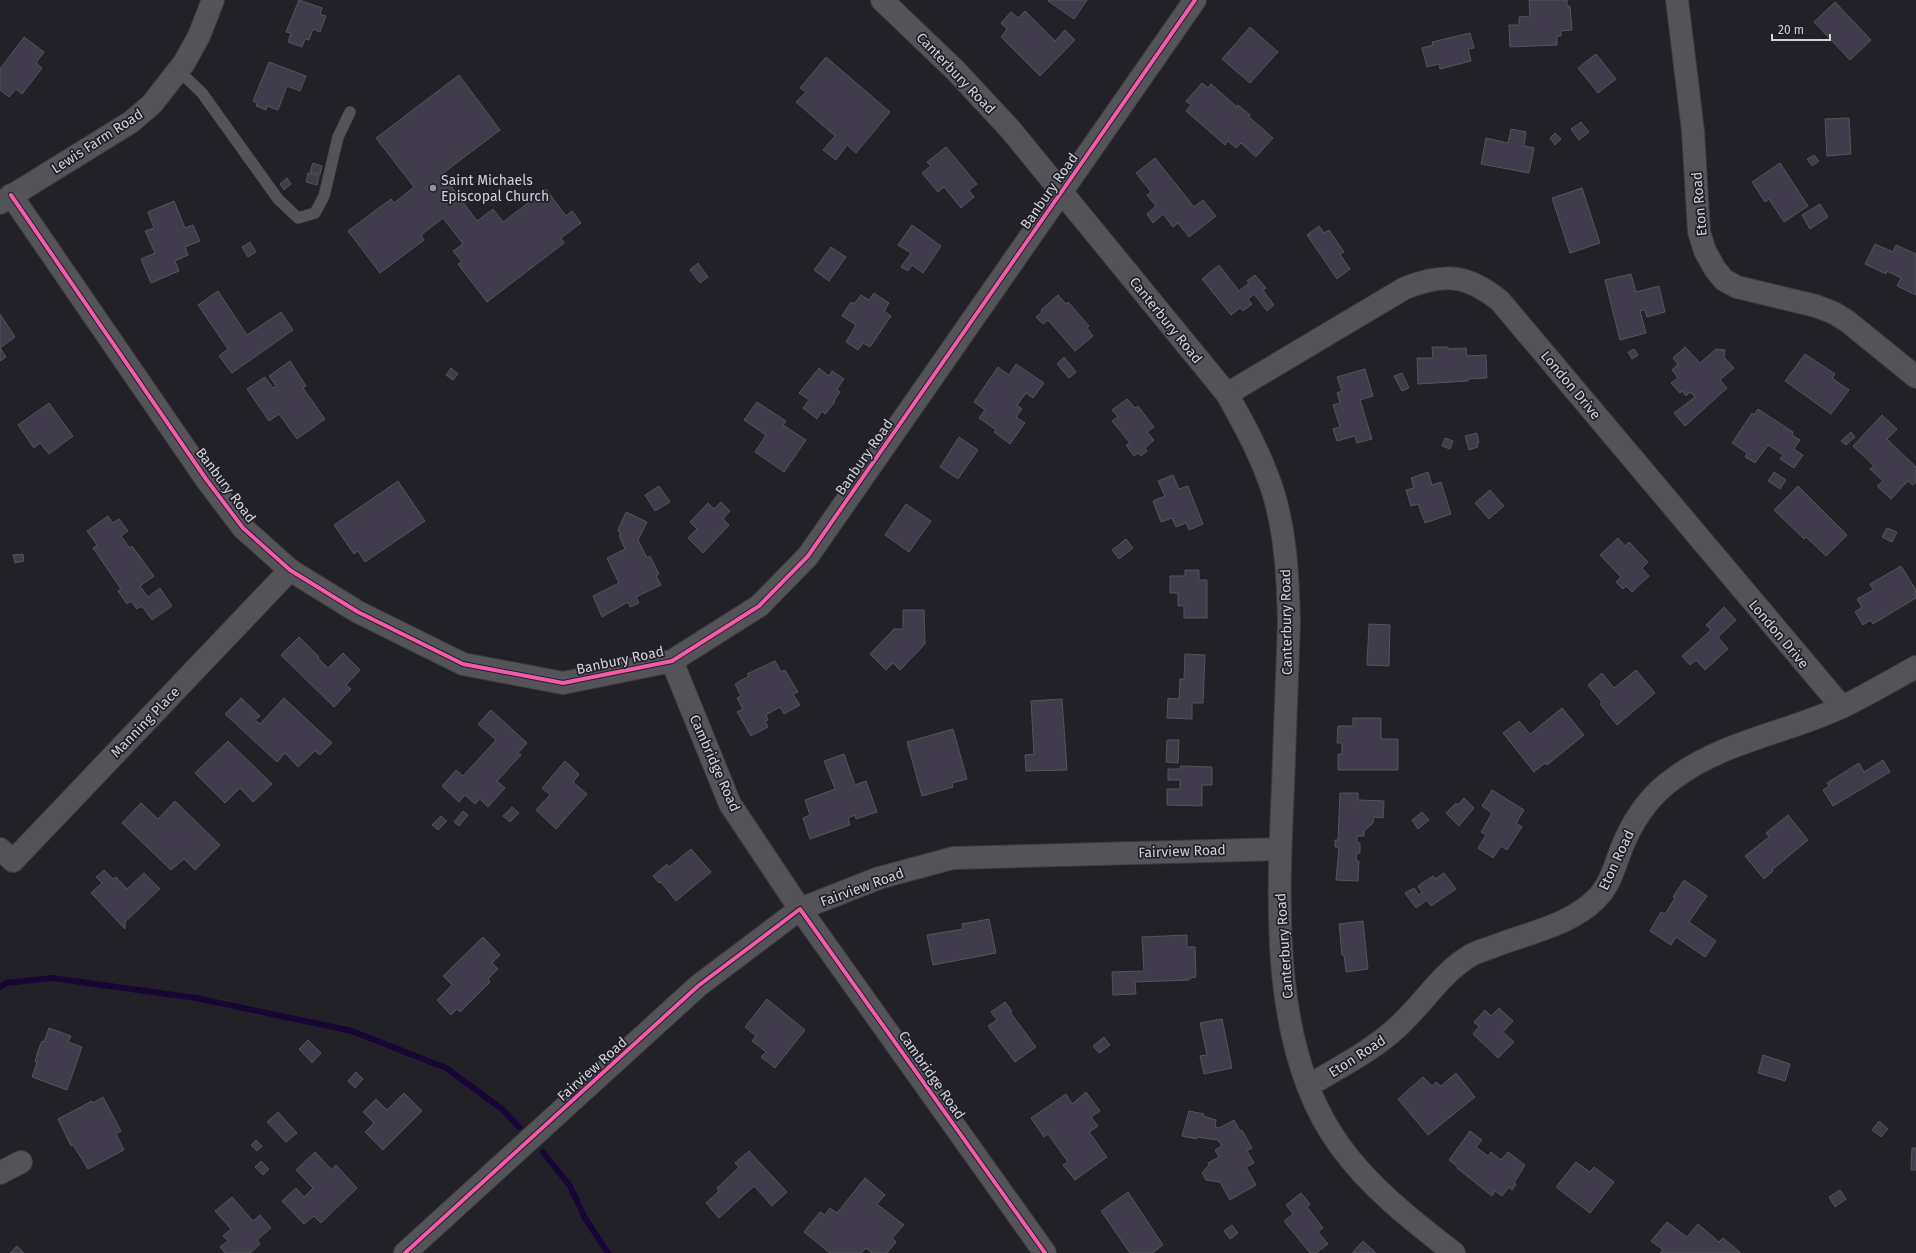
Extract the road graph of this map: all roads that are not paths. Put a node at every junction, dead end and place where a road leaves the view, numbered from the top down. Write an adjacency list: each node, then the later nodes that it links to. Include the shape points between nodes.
1 (213, 0): 5 (street, Lewis Farm Road, via 198,36)
2 (882, 0): 7 (street, Canterbury Road, via 955,70 1005,123)
3 (1195, 0): 7 (street, Banbury Road)
4 (1677, 0): 9 (street, Eton Road, via 1694,131 1699,232 1705,251 1715,269 1724,280 1737,287 1816,306 1834,313)
5 (178, 70): 6 (lane, via 202,93 278,199 298,218 315,213 324,196 338,137); 8 (street, Lewis Farm Road, via 152,104 131,122)
6 (350, 112)
7 (1062, 193): 10 (street, Canterbury Road); 12 (street, Banbury Road, via 808,556 759,606)
8 (6, 199): 11 (street, Banbury Road, via 243,528)
9 (1916, 377)
10 (1227, 394): 14 (street, London Drive, via 1405,288 1438,279 1456,278 1470,281 1500,301); 16 (street, Canterbury Road, via 1246,429 1274,495 1285,555 1289,622)
11 (290, 570): 12 (street, Banbury Road, via 358,612 463,664 563,683); 15 (street, Manning Place, via 13,861)
12 (672, 660): 17 (street, Cambridge Road, via 730,804)
13 (1916, 667): 14 (street, Eton Road)
14 (1842, 707): 18 (street, Eton Road, via 1734,746 1675,777 1655,793 1640,812 1606,886 1596,899 1580,912 1557,924 1470,955 1454,967 1393,1032 1370,1049)
15 (0, 849)
16 (1280, 849): 17 (street, Fairview Road, via 953,858 879,878); 18 (street, Canterbury Road, via 1284,969 1290,1019)
17 (800, 910): 21 (street, Fairview Road, via 698,986); 22 (street, Cambridge Road)
18 (1308, 1086): 23 (street, Canterbury Road, via 1340,1146 1361,1172 1381,1194)
19 (21, 1162): 20 (street)
20 (0, 1174)
21 (405, 1253)
22 (1045, 1253)
23 (1454, 1253)

